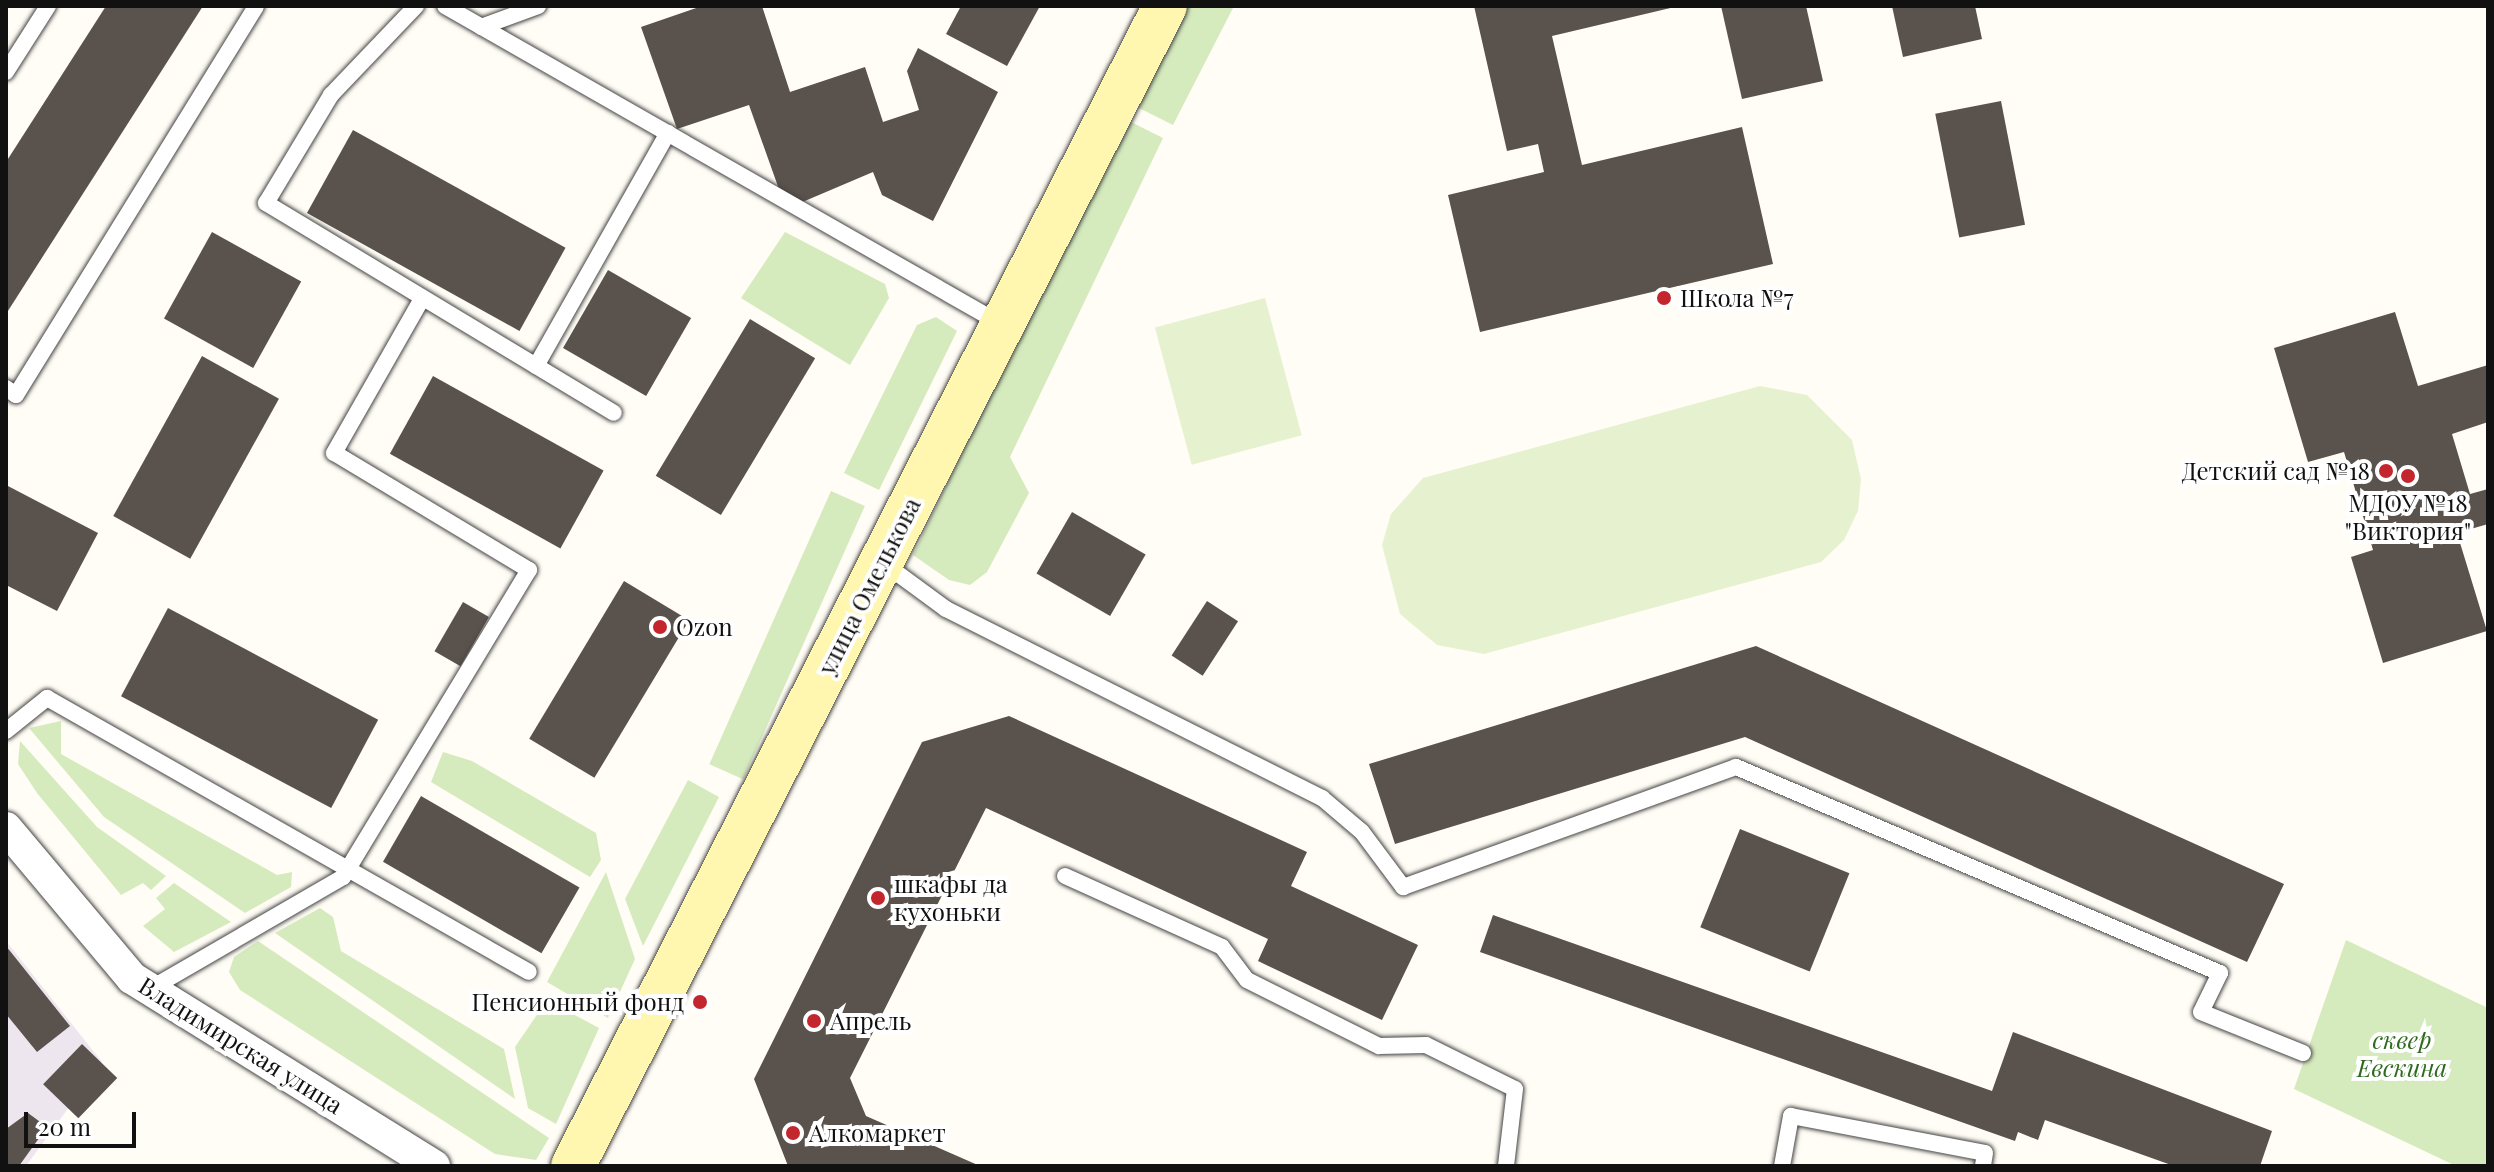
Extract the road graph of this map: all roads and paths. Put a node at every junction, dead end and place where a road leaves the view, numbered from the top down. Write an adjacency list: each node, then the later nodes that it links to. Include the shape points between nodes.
1 (48, 6): 8 (lane)
2 (256, 6): 13 (lane, via 16,395)
3 (416, 6): 10 (lane, via 331,95 266,203)
4 (445, 6): 7 (lane)
5 (538, 6): 7 (lane)
6 (1165, 6): 11 (street, улица Омелькова)
7 (481, 27): 9 (lane)
8 (6, 72)
9 (668, 133): 11 (lane); 12 (lane)
10 (422, 299): 12 (lane); 18 (lane, via 334,453 529,570)
11 (1005, 326): 15 (street, улица Омелькова)
12 (536, 366): 14 (lane)
13 (6, 388)
14 (614, 413)
15 (881, 562): 22 (lane, via 946,609 1322,798 1362,832 1403,887 1736,767 2220,973 2201,1012); 24 (street, улица Омелькова)
16 (6, 731): 18 (lane, via 47,698)
17 (6, 828): 21 (street, Владимирская улица, via 132,978)
18 (350, 865): 20 (lane); 21 (lane, via 343,877)
19 (1065, 876): 25 (lane, via 1222,947 1247,980 1379,1046 1426,1045 1515,1089)
20 (529, 972)
21 (150, 989): 23 (street, Владимирская улица)
22 (2303, 1053)
23 (434, 1166)
24 (573, 1166)
25 (1506, 1166)
26 (1782, 1166): 27 (lane, via 1791,1116 1985,1153)
27 (1983, 1166)

